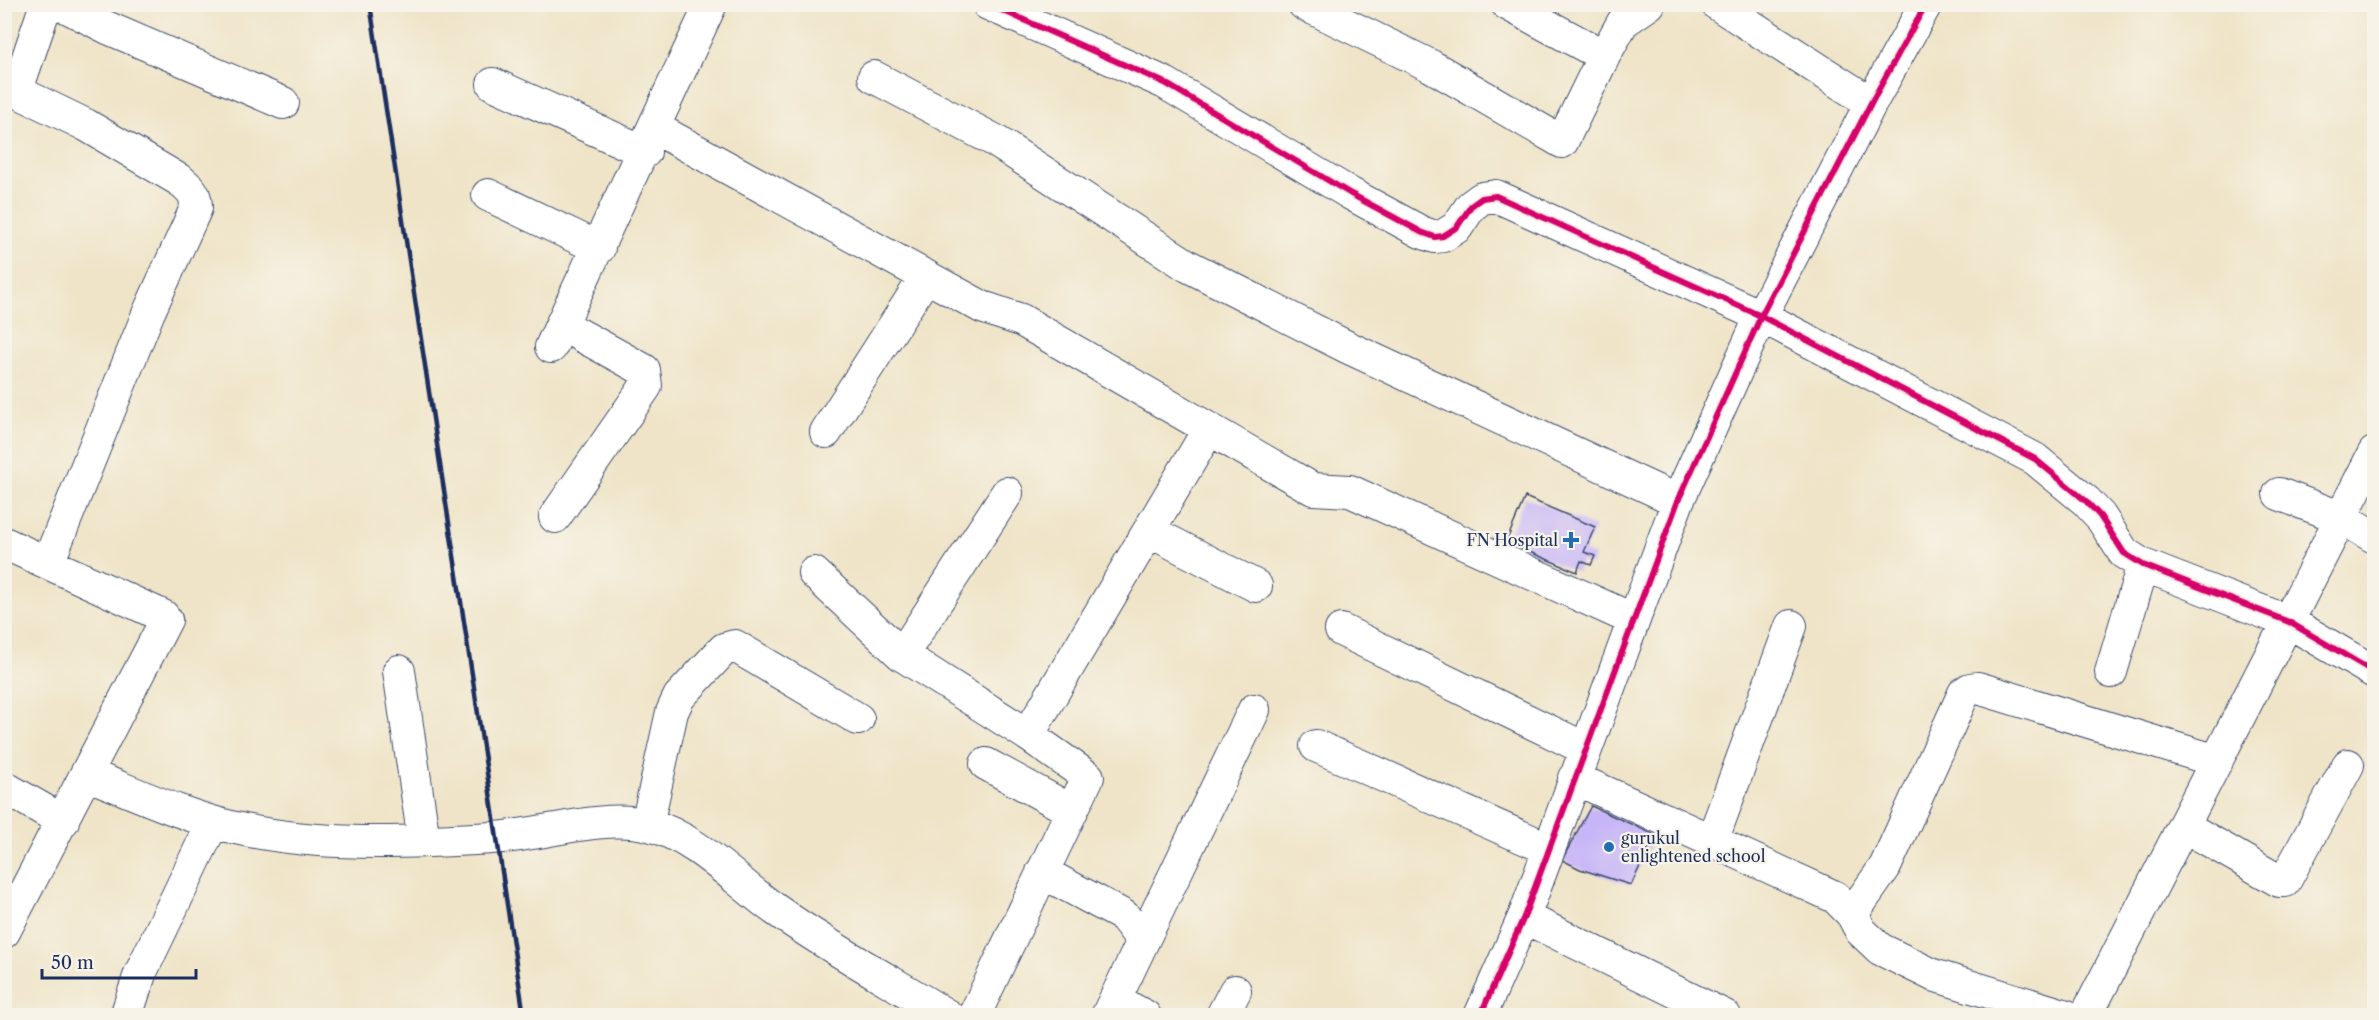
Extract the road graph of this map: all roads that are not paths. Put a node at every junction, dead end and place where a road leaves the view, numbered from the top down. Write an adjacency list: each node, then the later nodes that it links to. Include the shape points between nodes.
1 (46, 4): 31 (street, via 20,81 22,94 86,125 181,182 196,199 196,208 148,314)
2 (61, 4): 13 (street)
3 (711, 4): 15 (street)
4 (988, 4): 19 (street, via 1165,83 1421,232 1443,236 1457,227 1471,206 1482,198 1496,196)
5 (1304, 4): 10 (street, via 1431,66 1562,142)
6 (1507, 4): 10 (street)
7 (1649, 4): 10 (street, via 1623,22)
8 (1717, 4): 14 (street)
9 (1926, 4): 14 (street)
10 (1604, 56)
11 (874, 76): 25 (street, via 994,140 1188,266 1347,347)
12 (493, 84): 15 (street)
13 (283, 103)
14 (1871, 103): 19 (street)
15 (650, 140): 17 (street); 18 (street)
16 (488, 195): 17 (street)
17 (599, 248): 26 (street, via 557,336 644,370 646,386)
18 (926, 276): 20 (street, via 982,307 1021,320); 21 (street)
19 (1761, 316): 25 (street); 32 (street, via 2035,459 2086,501 2124,552)
20 (1209, 429): 28 (street); 35 (street, via 1313,489 1350,491)
21 (826, 432)
22 (2374, 453): 27 (street)
23 (1007, 493): 39 (street)
24 (2279, 494): 27 (street)
25 (1678, 501): 35 (street)
26 (555, 517)
27 (2342, 518): 29 (street); 36 (street)
28 (1149, 531): 34 (street); 45 (street)
29 (2374, 537)
30 (4, 543): 31 (street)
31 (48, 563): 51 (street, via 166,620)
32 (2143, 565): 36 (street); 41 (street)
33 (814, 573): 39 (street)
34 (1256, 586)
35 (1634, 620): 47 (street)
36 (2289, 622): 42 (street); 48 (street)
37 (1791, 626): 60 (street)
38 (1341, 630): 47 (street)
39 (902, 655): 45 (street)
40 (399, 671): 59 (street)
41 (2110, 672)
42 (2374, 672)
43 (1254, 710): 66 (street)
44 (858, 719): 57 (street, via 730,646 679,697 672,712)
45 (1028, 735): 54 (street, via 1088,777)
46 (1316, 746): 61 (street)
47 (1586, 749): 52 (street)
48 (2217, 761): 58 (street); 63 (street, via 1970,688 1964,693 1886,867)
49 (986, 764): 54 (street)
50 (2348, 765): 58 (street, via 2285,881)
51 (86, 774): 55 (street); 56 (street)
52 (1574, 778): 60 (street); 61 (street)
53 (4, 787): 55 (street)
54 (1072, 811): 62 (street)
55 (63, 820): 65 (street)
56 (213, 822): 59 (street, via 268,835 310,839); 70 (street, via 140,974)
57 (647, 825): 59 (street, via 617,822 495,838); 69 (street, via 674,833 778,912)
58 (2184, 826): 75 (street)
59 (424, 841)
60 (1712, 841): 63 (street, via 1835,897)
61 (1549, 849): 64 (street)
62 (1042, 872): 66 (street, via 1124,916); 68 (street)
63 (1852, 914): 74 (street, via 1861,931 1880,949 1933,975)
64 (1524, 917): 72 (street); 73 (street)
65 (4, 932)
66 (1143, 941): 67 (street)
67 (1111, 1008): 71 (street)
68 (976, 1009): 69 (street)
69 (942, 1012)
70 (126, 1016)
71 (1145, 1016)
72 (1480, 1016)
73 (1725, 1016)
74 (2067, 1016)
75 (2086, 1016)

